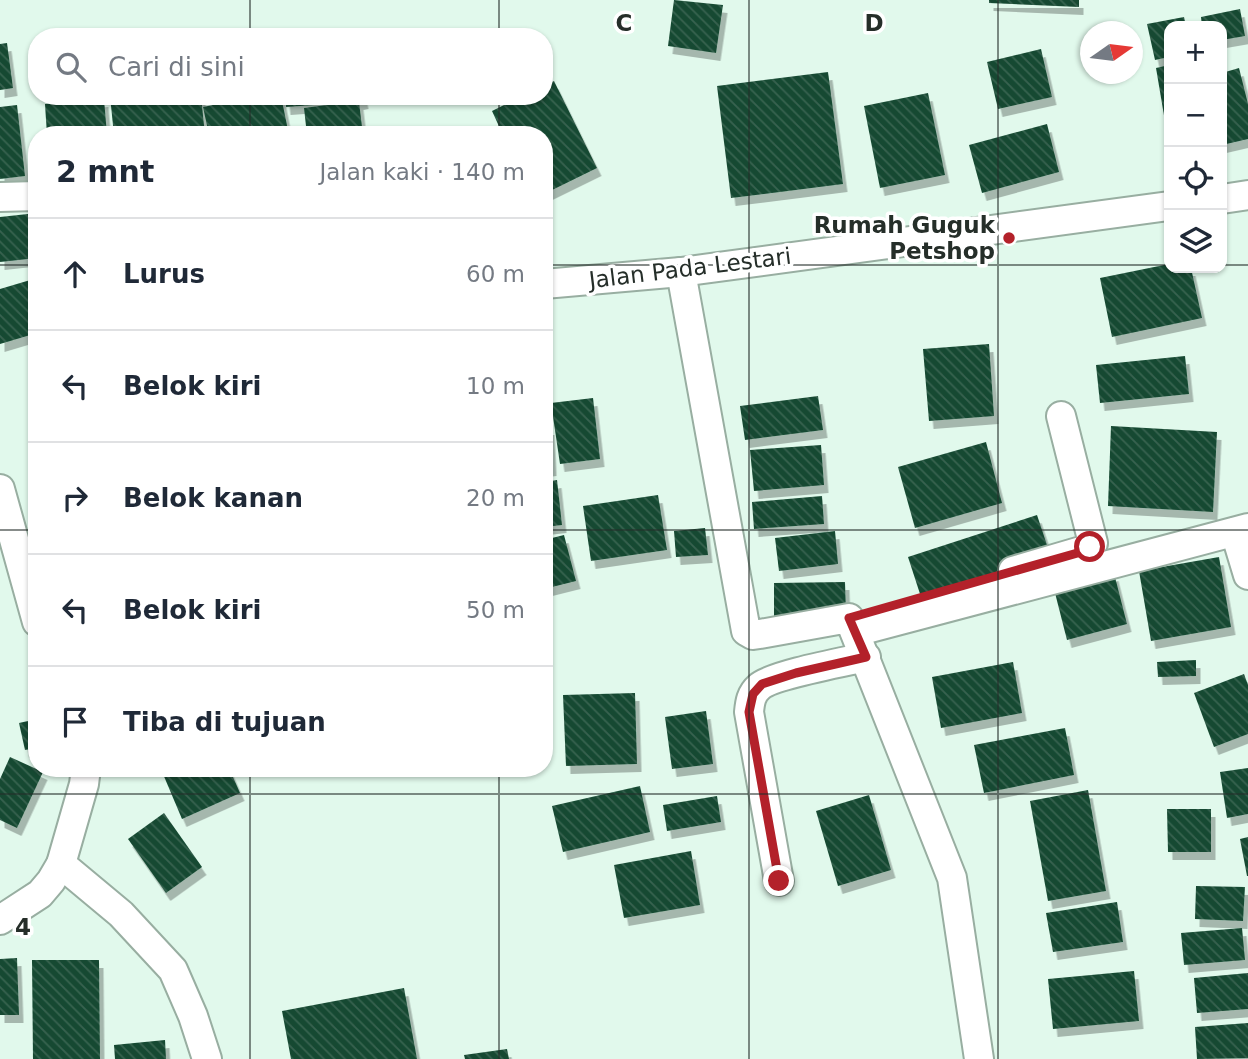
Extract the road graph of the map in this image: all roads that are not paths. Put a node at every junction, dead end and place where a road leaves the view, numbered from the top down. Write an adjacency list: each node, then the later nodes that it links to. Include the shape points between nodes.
1 (1248, 195): 4 (street)
2 (28, 196): 3 (street)
3 (0, 197)
4 (1227, 198)
5 (1164, 207): 6 (street, Jalan Pada Lestari)
6 (681, 272): 7 (street, Jalan Pada Lestari); 13 (street, via 746,631 752,635)
7 (553, 284)
8 (1061, 416): 13 (street, via 1092,536 1087,550)
9 (0, 489): 12 (street)
10 (1242, 530): 11 (street); 13 (street)
11 (1248, 575)
12 (28, 590)
13 (857, 636): 16 (street, via 796,673 762,684 753,694 749,712); 19 (street, via 952,878)
14 (85, 777): 15 (street)
15 (61, 864): 17 (street, via 40,894); 18 (street, via 121,914 173,970)
16 (779, 881)
17 (0, 920)
18 (207, 1059)
19 (979, 1059)

